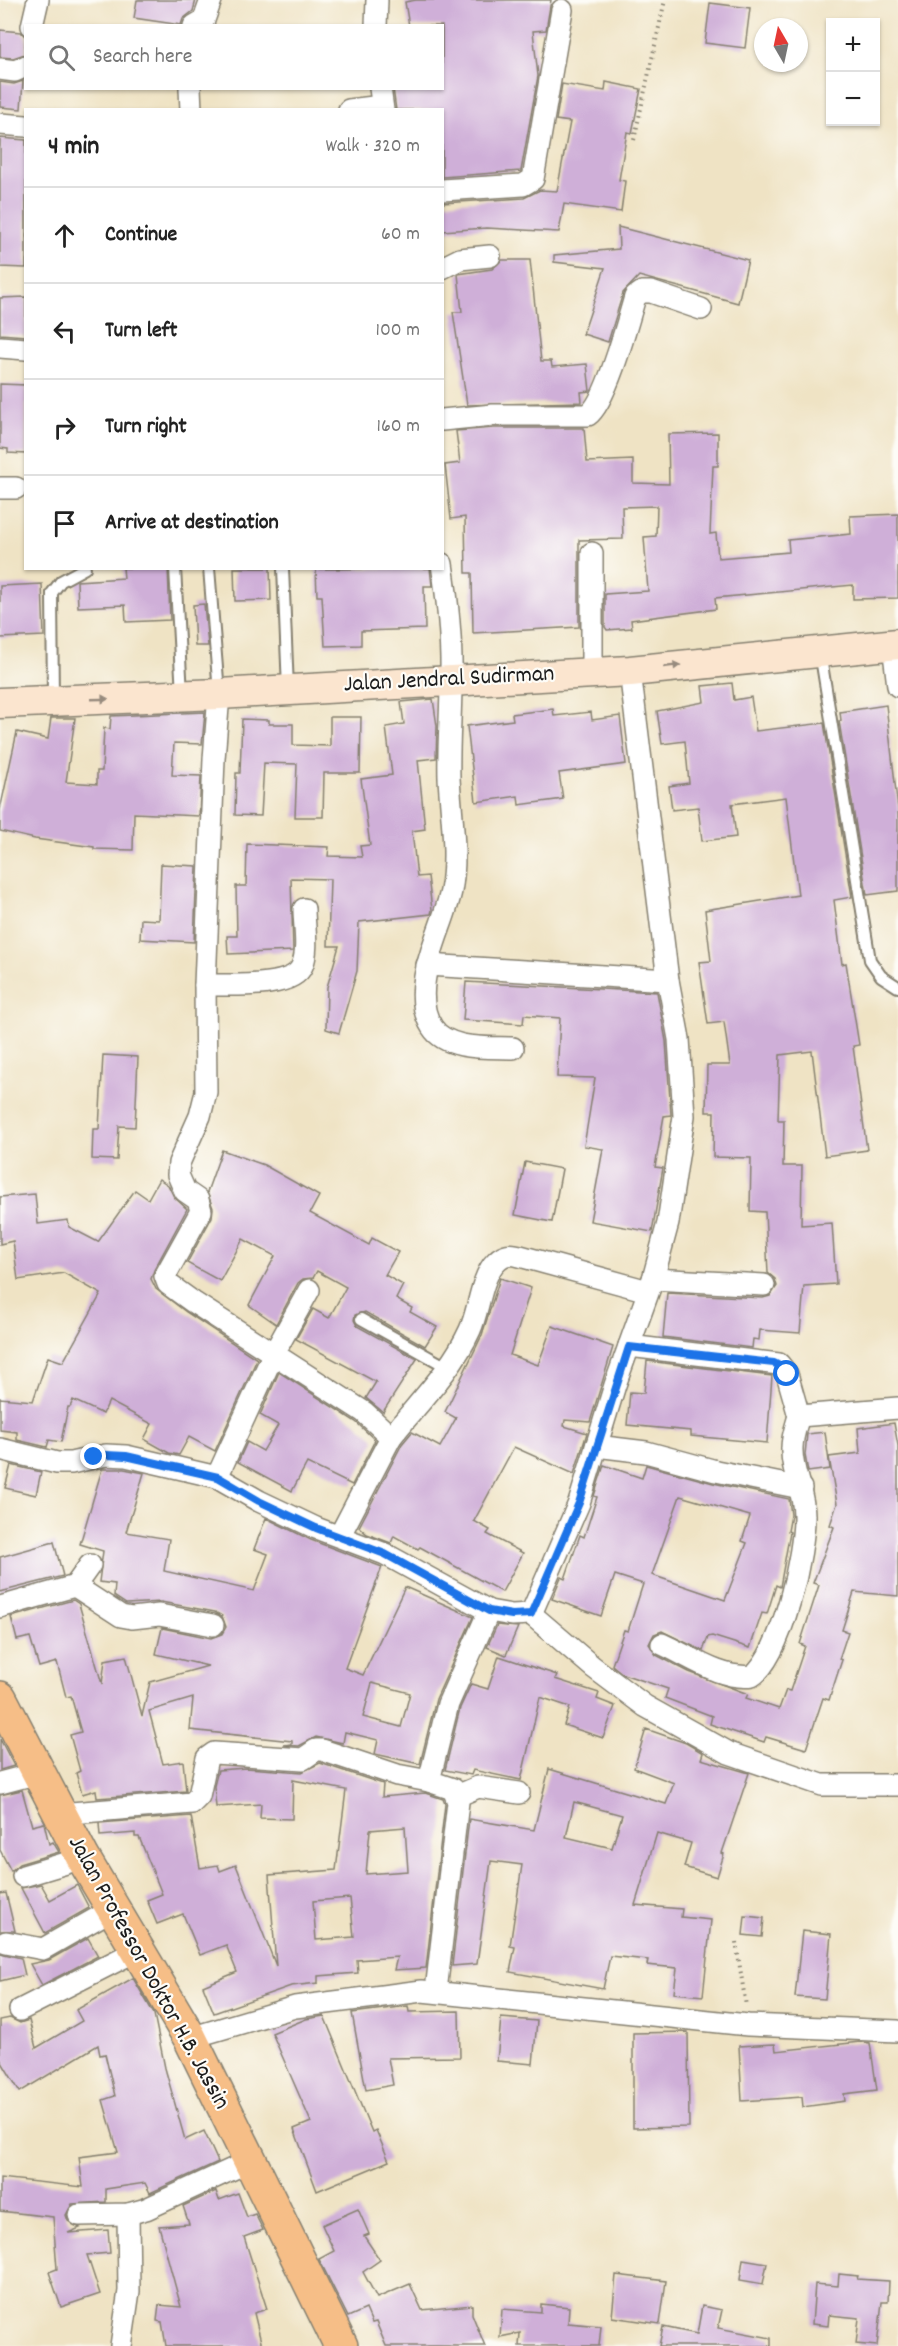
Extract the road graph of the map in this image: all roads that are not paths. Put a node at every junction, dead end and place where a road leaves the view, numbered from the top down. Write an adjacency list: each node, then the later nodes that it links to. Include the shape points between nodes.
1 (38, 0): 5 (street)
2 (211, 0): 6 (street, via 204,20)
3 (377, 0): 7 (street)
4 (562, 10): 16 (street, via 533,179 523,184)
5 (32, 24)
6 (197, 24)
7 (376, 24)
8 (24, 67): 9 (street)
9 (0, 69)
10 (190, 90): 12 (street)
11 (382, 101): 13 (street)
12 (190, 108)
13 (356, 108)
14 (0, 124): 15 (street)
15 (24, 126)
16 (444, 190)
17 (490, 256): 18 (street, via 460,259)
18 (444, 267)
19 (701, 309): 22 (street, via 651,292 635,297 608,378 596,407 588,415)
20 (0, 347): 21 (street)
21 (24, 349)
22 (444, 420)
23 (592, 553): 32 (street)
24 (81, 570): 38 (lane, via 61,580 52,593)
25 (175, 570): 37 (lane)
26 (209, 570): 36 (lane)
27 (283, 570): 35 (lane)
28 (442, 570): 33 (street)
29 (896, 645): 30 (street, Jalan Jendral Sudirman); 34 (street)
30 (820, 652): 31 (street, Jalan Jendral Sudirman, one-way to 30); 44 (lane, via 870,960 881,976)
31 (630, 670): 32 (street, Jalan Jendral Sudirman); 42 (street)
32 (592, 672): 33 (street, Jalan Jendral Sudirman)
33 (451, 680): 35 (street, Jalan Jendral Sudirman); 41 (street, via 449,777 454,869 451,893)
34 (898, 686)
35 (288, 689): 36 (street, Jalan Jendral Sudirman)
36 (219, 694): 37 (street, Jalan Jendral Sudirman); 43 (street)
37 (182, 695): 38 (street, Jalan Jendral Sudirman, one-way to 37)
38 (53, 701): 39 (street, Jalan Jendral Sudirman)
39 (0, 702)
40 (304, 909): 43 (street, via 304,958 297,974 272,982)
41 (427, 965): 42 (street); 45 (street, via 428,1018 439,1035 457,1044)
42 (668, 980): 46 (street, via 680,1039 684,1116 668,1223)
43 (205, 985): 51 (street, via 206,1092 178,1175 185,1191 198,1200 201,1211 165,1278 193,1302)
44 (898, 987)
45 (513, 1048)
46 (650, 1285): 47 (street); 50 (street); 52 (street, via 503,1255 491,1267 471,1329)
47 (764, 1285)
48 (309, 1290): 51 (street)
49 (361, 1319): 52 (lane)
50 (629, 1347): 54 (street, via 779,1364 787,1374); 56 (street)
51 (273, 1355): 55 (street, via 364,1412); 58 (street)
52 (447, 1367): 55 (street)
53 (898, 1408): 54 (street)
54 (799, 1416): 59 (street, via 792,1445)
55 (391, 1437): 60 (street)
56 (596, 1446): 59 (street, via 646,1452); 65 (street, via 572,1523)
57 (0, 1449): 58 (street, via 57,1463 106,1455 126,1456)
58 (218, 1477): 60 (street, via 259,1501)
59 (801, 1488): 67 (street, via 802,1549 774,1650 760,1671 744,1677 723,1674)
60 (340, 1535): 64 (street, via 385,1554)
61 (90, 1565): 62 (street)
62 (75, 1586): 63 (street); 66 (street, via 121,1616 159,1615)
63 (0, 1607)
64 (489, 1611): 65 (street); 70 (street, via 448,1704)
65 (531, 1614): 72 (street, via 645,1706 729,1753 822,1785)
66 (213, 1625)
67 (662, 1644)
68 (0, 1698): 69 (highway, Jalan Professor Doktor H.B. Jassin)
69 (38, 1773): 71 (street); 75 (highway, Jalan Professor Doktor H.B. Jassin)
70 (429, 1781): 74 (street, via 453,1789); 75 (street, via 397,1775 322,1750 303,1759 214,1753 207,1758 199,1796 192,1803)
71 (0, 1783)
72 (898, 1785)
73 (519, 1793): 74 (street, via 478,1787)
74 (457, 1796): 81 (street)
75 (59, 1814): 76 (highway, Jalan Professor Doktor H.B. Jassin)
76 (84, 1858): 77 (street); 78 (highway, Jalan Professor Doktor H.B. Jassin)
77 (23, 1876)
78 (113, 1909): 79 (street, via 44,1949); 80 (highway, Jalan Professor Doktor H.B. Jassin)
79 (6, 1942)
80 (136, 1951): 82 (street); 84 (highway, Jalan Professor Doktor H.B. Jassin)
81 (436, 1991): 83 (street, via 748,2025); 84 (street, via 395,1992 295,2007)
82 (20, 2010)
83 (898, 2031)
84 (190, 2038): 85 (highway, Jalan Professor Doktor H.B. Jassin)
85 (250, 2161): 86 (street); 89 (highway, Jalan Professor Doktor H.B. Jassin)
86 (128, 2214): 87 (street); 88 (street, via 129,2291)
87 (79, 2215)
88 (121, 2346)
89 (341, 2346)

